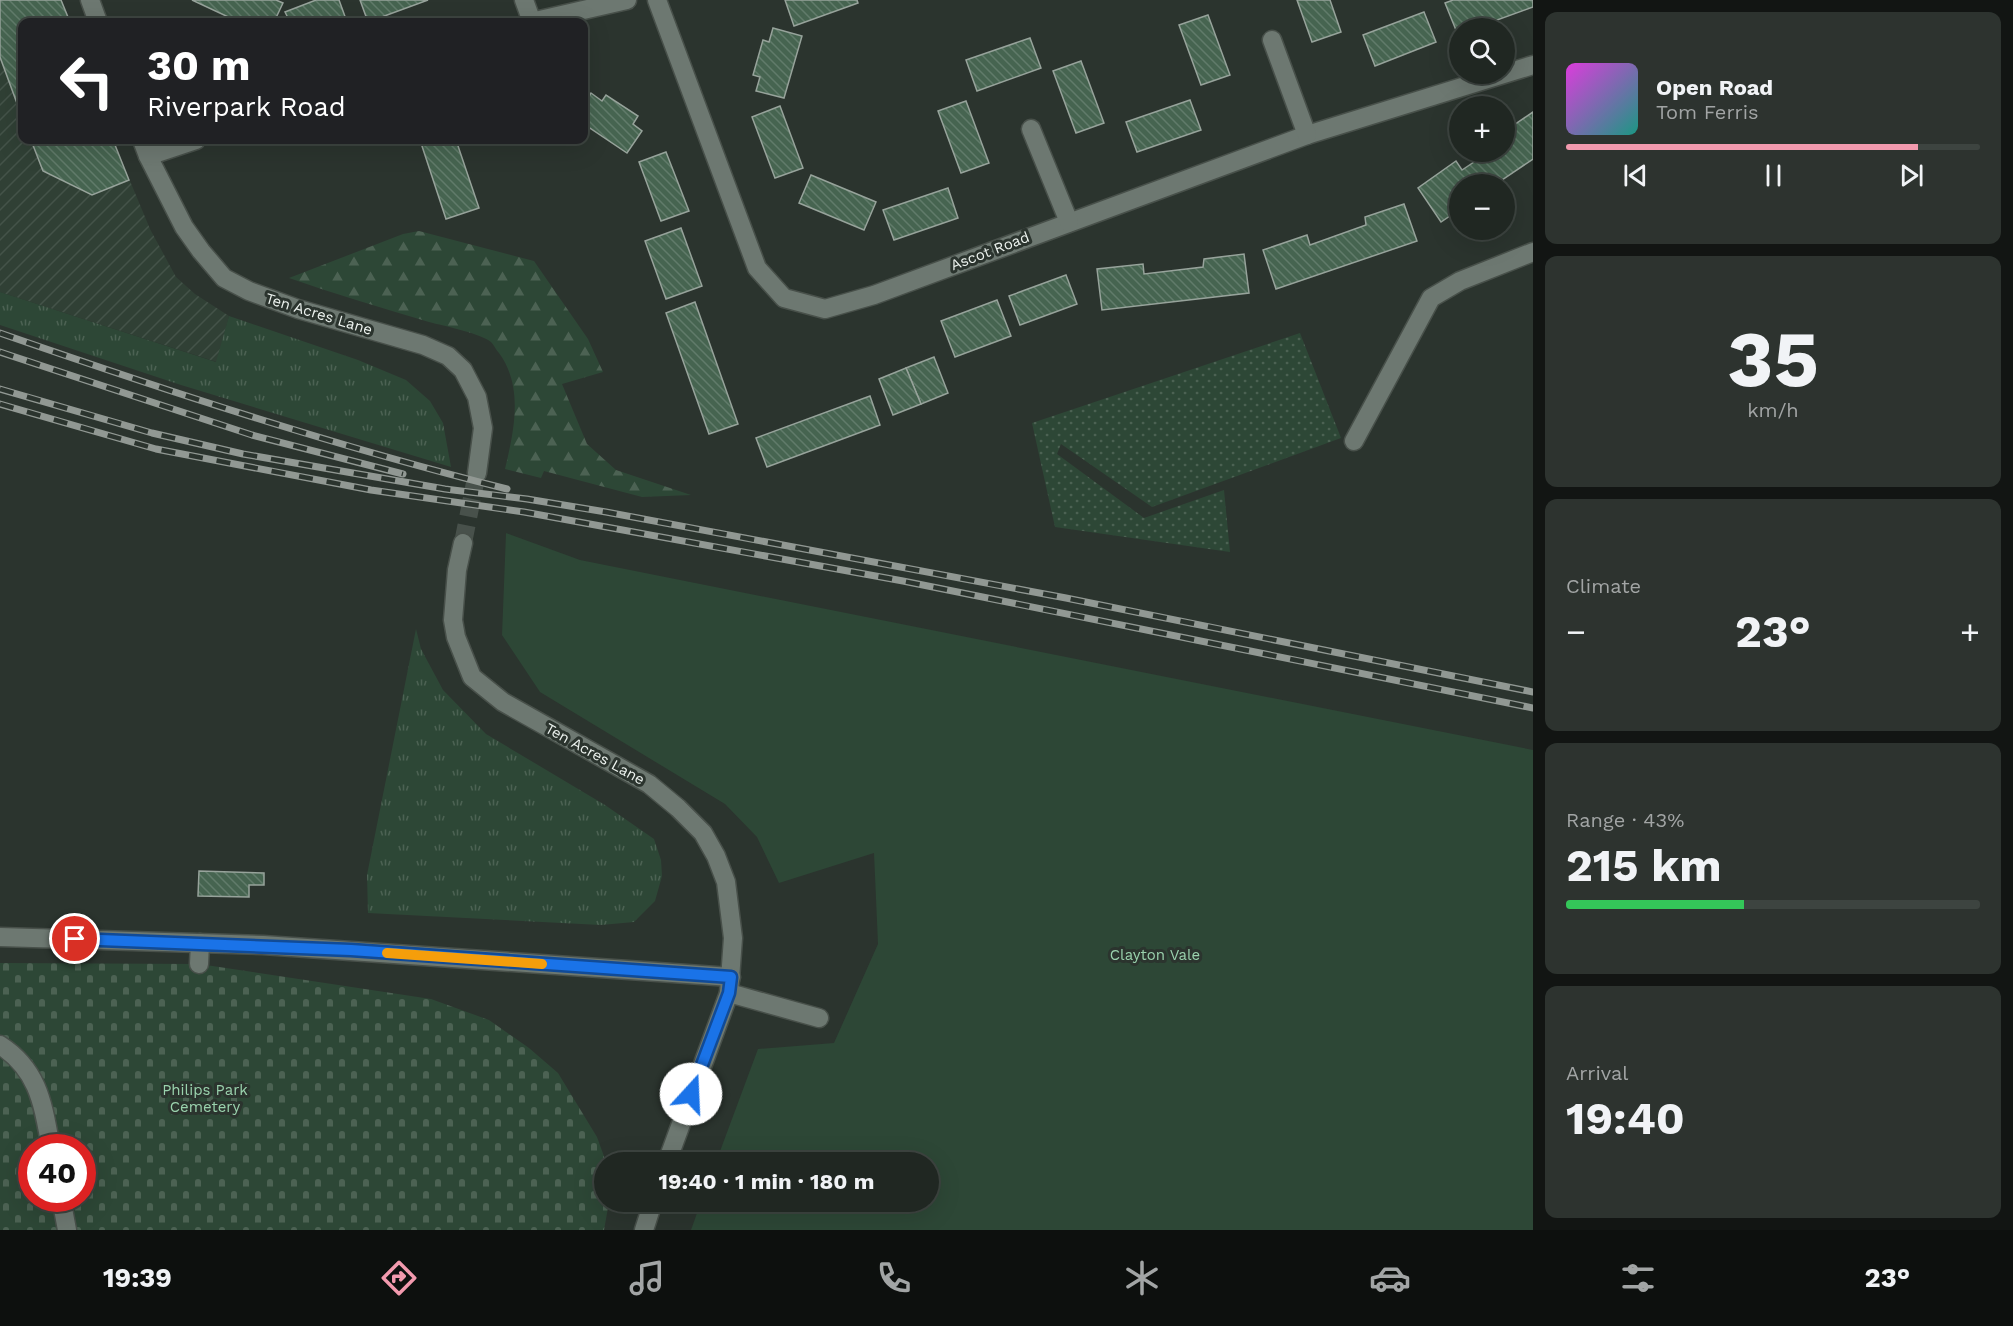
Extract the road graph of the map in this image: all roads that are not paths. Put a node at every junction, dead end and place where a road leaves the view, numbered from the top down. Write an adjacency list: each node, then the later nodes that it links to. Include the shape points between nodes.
1 (90, 0): 5 (street)
2 (524, 0): 6 (street)
3 (627, 0): 7 (street)
4 (657, 0): 14 (street, Ascot Road, via 757,268 784,298 825,309 874,295)
5 (97, 18)
6 (531, 18)
7 (549, 18)
8 (1272, 40): 11 (street)
9 (1533, 65): 11 (street, Ascot Road)
10 (1031, 129): 14 (street)
11 (1307, 135): 14 (street, Ascot Road)
12 (170, 144): 13 (street)
13 (145, 148): 17 (street, Ten Acres Lane, via 184,227 224,278 298,309 423,345 448,356 463,370 477,397 483,428)
14 (1069, 222)
15 (1533, 252): 16 (street, via 1460,281 1431,298)
16 (1354, 441)
17 (477, 473)
18 (464, 543): 22 (street, Ten Acres Lane, via 457,570 453,620 472,677 503,702 649,784 703,833 726,882 733,938)
19 (0, 937): 20 (street)
20 (200, 943): 21 (street); 22 (street, via 351,950)
21 (200, 964)
22 (730, 985): 23 (street); 26 (street, Ten Acres Lane)
23 (819, 1018)
24 (0, 1044): 25 (street, via 30,1071)
25 (48, 1134)
26 (671, 1152)
27 (64, 1212): 29 (street)
28 (650, 1212): 30 (street)
29 (67, 1230)
30 (644, 1230)

